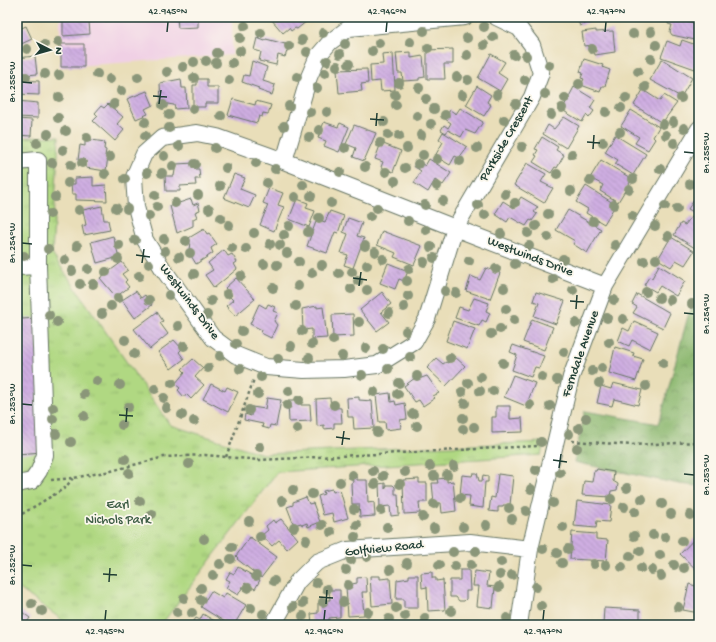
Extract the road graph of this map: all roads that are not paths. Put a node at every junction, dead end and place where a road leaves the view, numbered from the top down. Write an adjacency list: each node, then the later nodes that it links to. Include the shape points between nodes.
1 (465, 17): 4 (street, via 349,28 330,42 318,56 309,77)
2 (496, 17): 6 (street, Parkside Crescent, via 519,28 532,45 540,73 532,97)
3 (699, 129): 9 (street, Ferndale Avenue)
4 (284, 161): 6 (street, Westwinds Drive); 6 (street, Westwinds Drive, via 217,137 196,133 162,138 144,154 134,178 136,207 146,240 163,269 213,338 236,356 266,367 304,370 377,365 414,342 427,319)
5 (17, 162): 7 (street, via 38,160)
6 (455, 228): 9 (street, Westwinds Drive)
7 (38, 266): 8 (street); 10 (street, via 45,455 39,471)
8 (17, 268)
9 (604, 286): 11 (street, Ferndale Avenue, via 571,377)
10 (24, 483)
11 (530, 549): 12 (street, Golfview Road, via 470,542 347,550 317,562 297,582); 13 (street, Ferndale Avenue)
12 (273, 625)
13 (519, 625)

